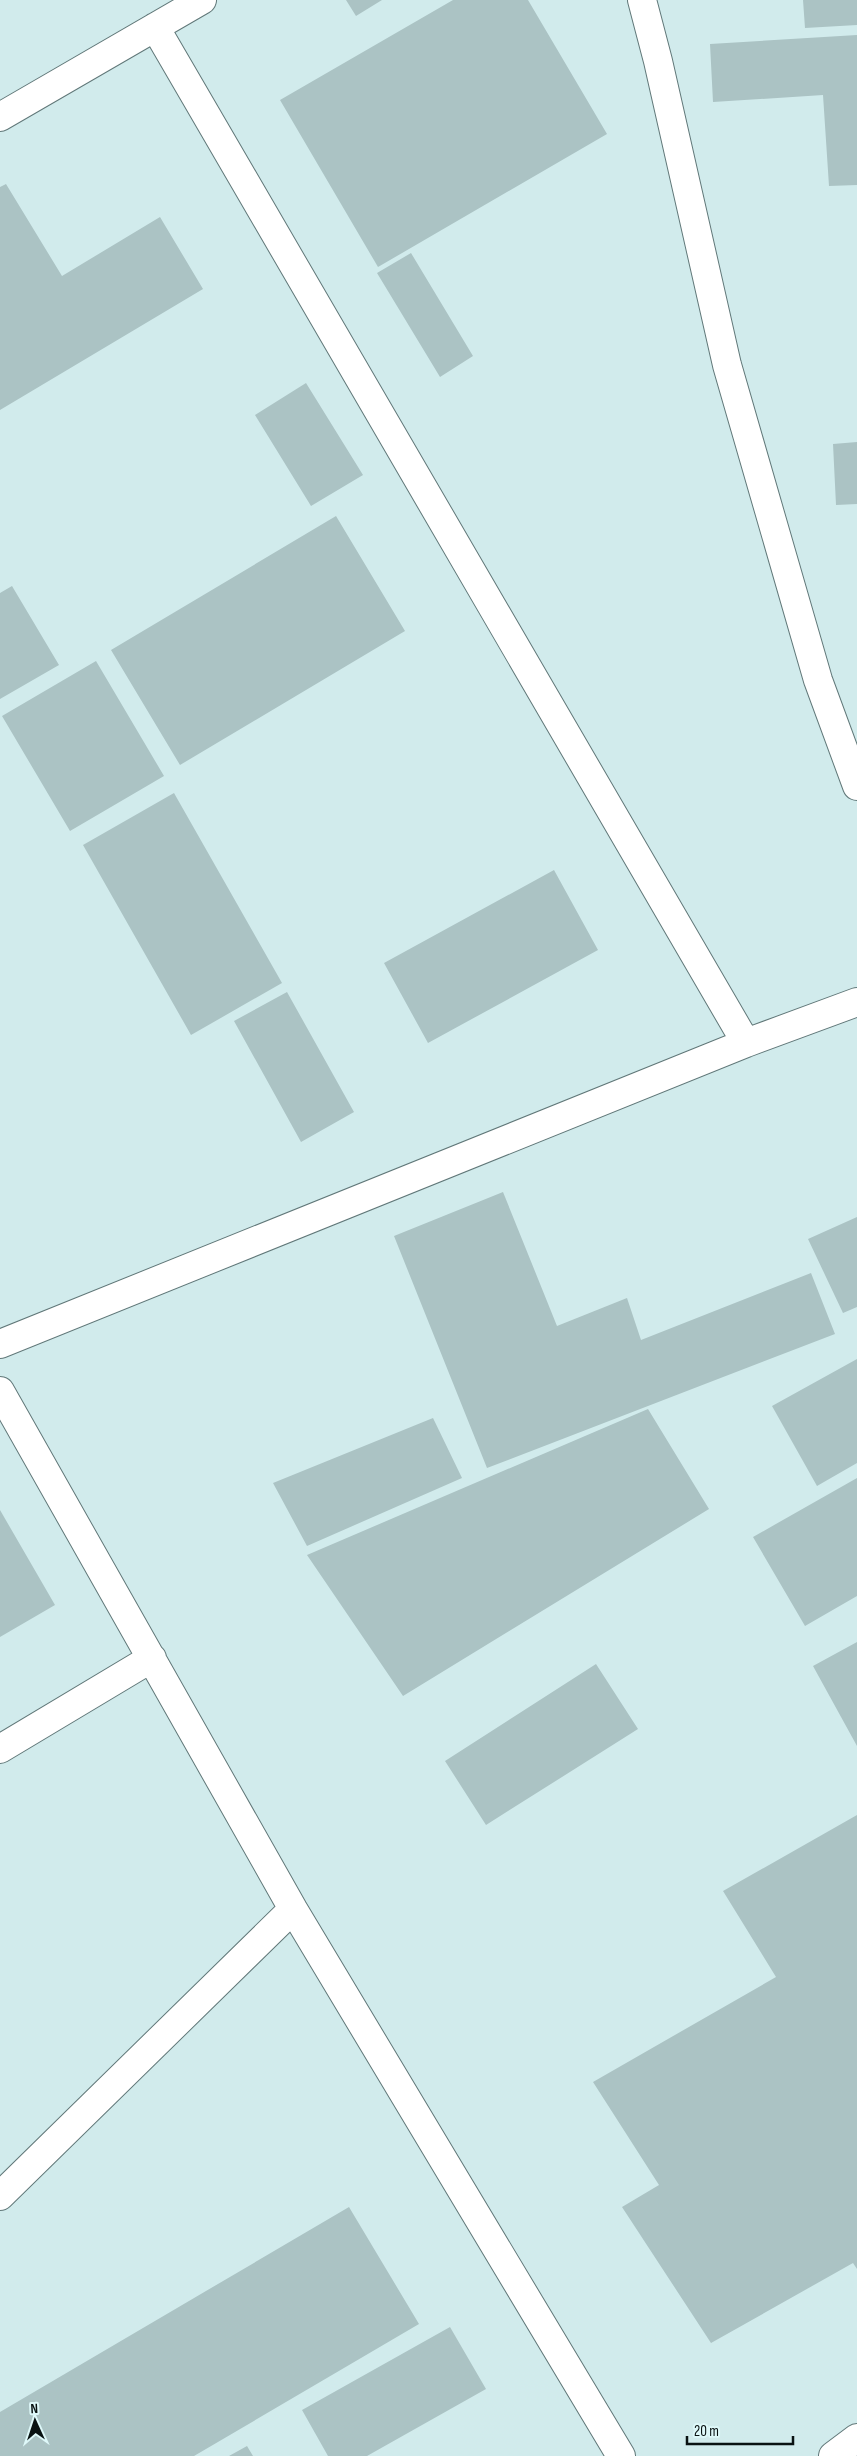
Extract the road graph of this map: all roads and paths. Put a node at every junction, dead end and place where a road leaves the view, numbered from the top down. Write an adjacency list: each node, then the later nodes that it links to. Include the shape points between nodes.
1 (202, 0): 3 (street)
2 (642, 0): 5 (street, via 727,365 818,680)
3 (155, 27): 4 (street); 7 (street)
4 (0, 117)
5 (857, 786)
6 (857, 1002): 7 (street)
7 (746, 1043): 8 (street)
8 (0, 1344)
9 (0, 1391): 10 (street)
10 (152, 1658): 11 (street); 12 (street)
11 (0, 1749)
12 (293, 1909): 13 (street); 15 (street)
13 (0, 2196)
14 (857, 2438): 16 (street)
15 (621, 2456)
16 (833, 2456)

